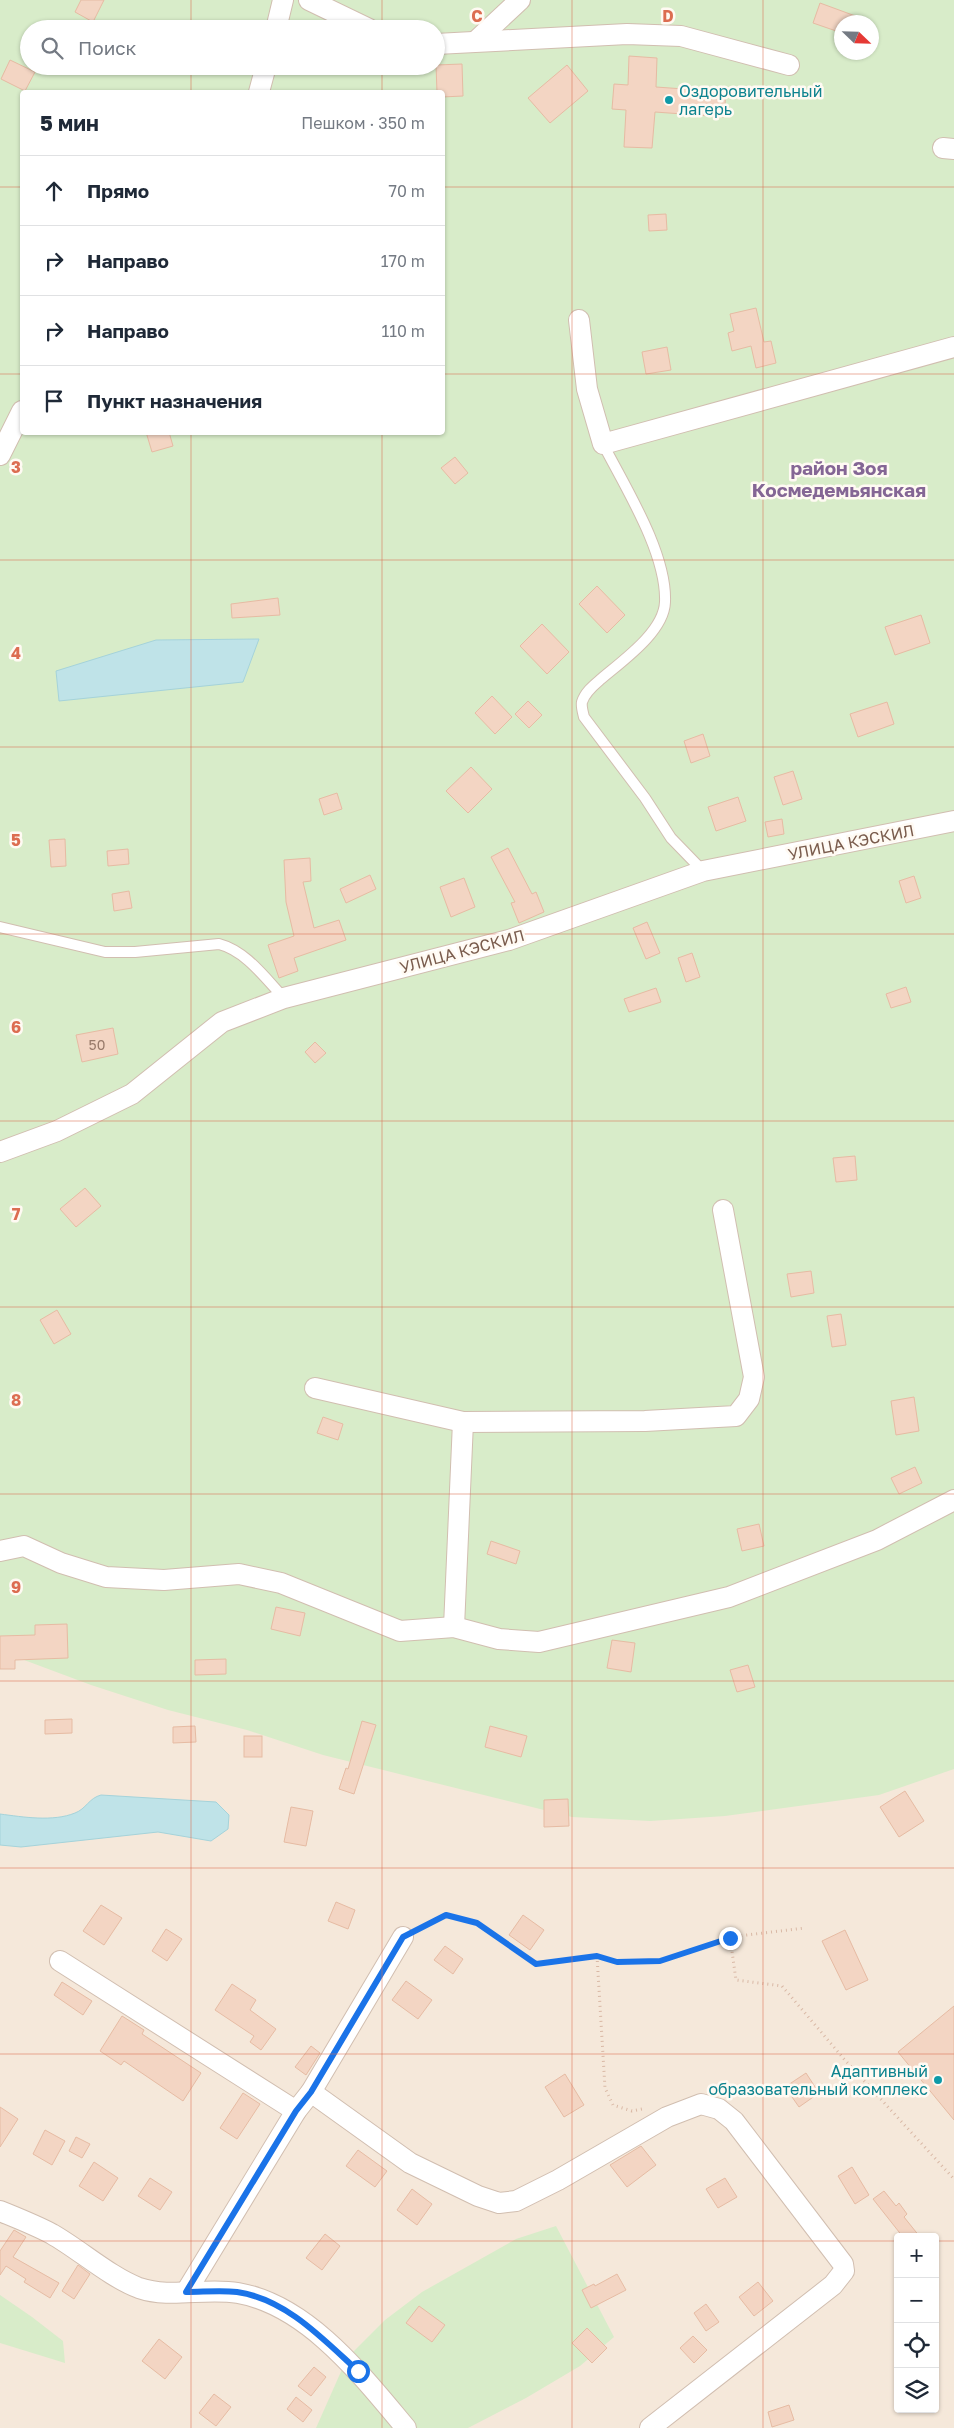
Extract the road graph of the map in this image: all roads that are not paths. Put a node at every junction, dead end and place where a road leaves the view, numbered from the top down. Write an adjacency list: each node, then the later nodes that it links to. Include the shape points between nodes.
1 (283, 0): 4 (street)
2 (309, 0): 5 (street)
3 (520, 0): 6 (street)
4 (278, 20)
5 (350, 20)
6 (476, 41): 7 (street); 8 (street, via 627,34 680,36)
7 (445, 43)
8 (789, 65)
9 (264, 75): 10 (street)
10 (260, 90)
11 (579, 320): 14 (street, via 587,389)
12 (954, 347): 14 (street)
13 (20, 415): 15 (street)
14 (603, 444): 17 (lane, via 652,541 663,580 665,603 658,625 589,690 582,703 584,717 671,838)
15 (0, 455)
16 (954, 821): 17 (street, УЛИЦА КЭСКИЛ)
17 (703, 871): 19 (street, УЛИЦА КЭСКИЛ, via 509,940)
18 (0, 927): 19 (lane, via 105,952 224,946 241,954)
19 (284, 998): 20 (street, УЛИЦА КЭСКИЛ, via 222,1022 132,1094 57,1131)
20 (0, 1152)
21 (722, 1210): 23 (street, via 754,1378 749,1400 736,1416 645,1421)
22 (315, 1388): 23 (street)
23 (463, 1422): 26 (street)
24 (954, 1500): 26 (street, via 877,1540 729,1597 539,1642 499,1639)
25 (0, 1551): 26 (street, via 24,1546 61,1563 106,1577 164,1580 240,1574 281,1583 400,1630)
26 (454, 1627)
27 (403, 1937): 29 (street)
28 (60, 1961): 30 (street)
29 (311, 2092): 30 (street); 34 (street, via 410,2163 498,2203 516,2201 666,2117 701,2104 719,2109 734,2121 843,2264 844,2271 833,2286)
30 (296, 2111): 32 (street)
31 (0, 2211): 32 (street, via 52,2234 139,2288 170,2294)
32 (186, 2292): 33 (street, via 237,2292 268,2302 304,2322 358,2371)
33 (406, 2428)
34 (650, 2428)

